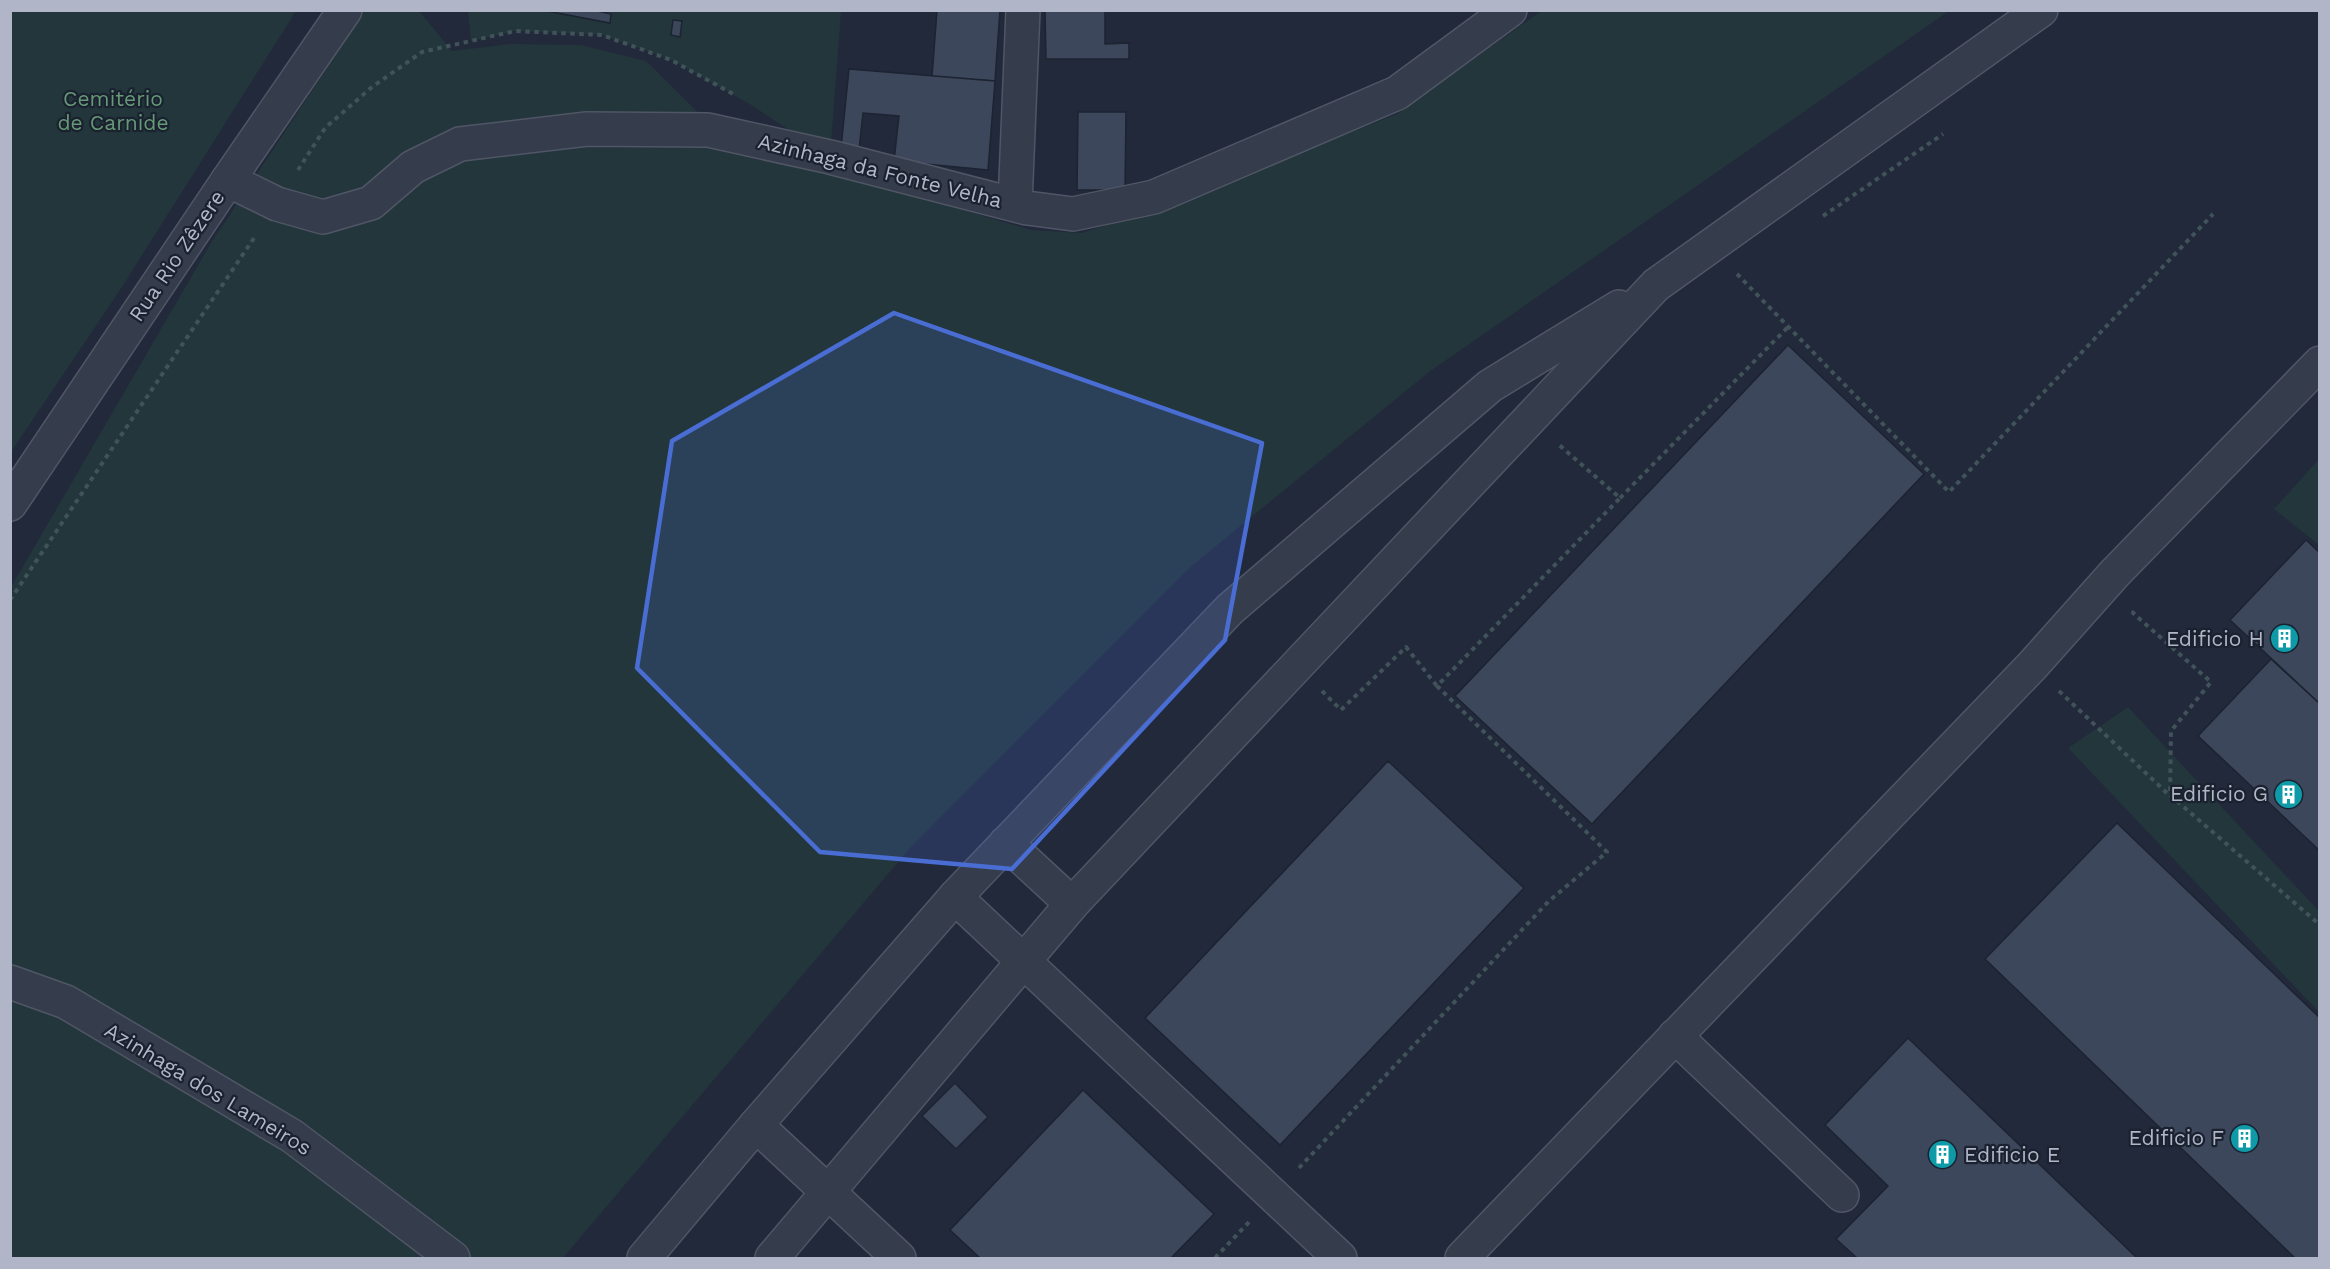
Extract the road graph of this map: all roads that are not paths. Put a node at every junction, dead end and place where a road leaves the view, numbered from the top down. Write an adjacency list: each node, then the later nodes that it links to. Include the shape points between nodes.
1 (345, 10): 5 (street, Rua Rio Zêzere)
2 (1023, 10): 6 (street)
3 (1510, 10): 6 (street, Azinhaga da Fonte Velha, via 1396,93 1154,197 1073,214)
4 (2041, 10): 7 (street)
5 (228, 180): 6 (street, Azinhaga da Fonte Velha, via 277,204 323,216 371,203 413,167 460,144 598,129 708,130); 9 (street, Rua Rio Zêzere)
6 (1015, 204)
7 (1656, 285): 10 (street, via 1490,386 1230,609); 12 (street)
8 (2319, 363): 15 (street)
9 (10, 504)
10 (1006, 843): 11 (street); 12 (street)
11 (955, 897): 13 (street); 16 (street)
12 (1071, 904): 13 (street)
13 (1023, 961): 17 (street); 23 (street)
14 (10, 982): 19 (street, Azinhaga dos Lameiros, via 66,1002 292,1136)
15 (1676, 1036): 18 (street); 24 (street)
16 (756, 1125): 17 (street); 20 (street)
17 (829, 1193): 21 (street); 22 (street)
18 (1842, 1195)
19 (453, 1258)
20 (644, 1258)
21 (772, 1258)
22 (899, 1258)
23 (1340, 1258)
24 (1462, 1258)

